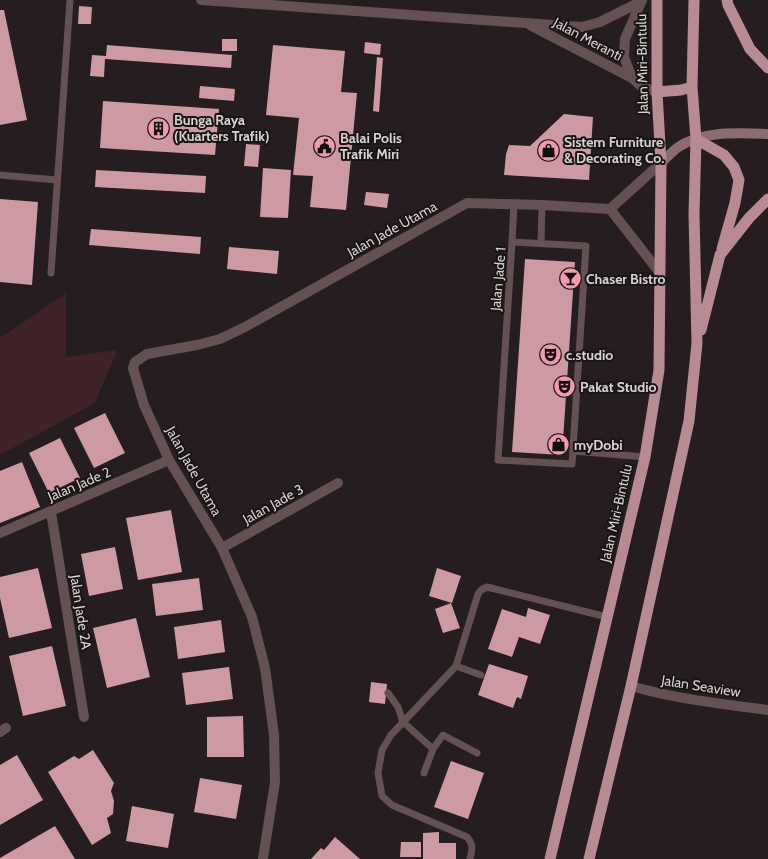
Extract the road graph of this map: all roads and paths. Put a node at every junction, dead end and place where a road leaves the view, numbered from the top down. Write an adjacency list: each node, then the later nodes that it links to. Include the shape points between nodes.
1 (70, 0): 16 (lane)
2 (201, 0): 7 (street, Jalan Meranti)
3 (642, 0): 7 (street, Jalan Meranti, via 600,22 582,27); 9 (street, via 625,39 624,57)
4 (657, 0): 11 (highway, Jalan Miri-Bintulu)
5 (694, 0): 10 (highway)
6 (727, 0): 8 (highway, via 750,49)
7 (527, 23): 9 (street, Jalan Meranti)
8 (768, 68)
9 (632, 78): 11 (street, Jalan Meranti, via 642,87)
10 (692, 87): 11 (highway); 13 (highway)
11 (657, 92): 14 (highway, Jalan Miri-Bintulu)
12 (768, 134): 13 (main road, via 716,135)
13 (696, 139): 14 (main road, via 676,149); 23 (highway, via 724,156 734,167 739,180); 26 (highway, via 694,214)
14 (661, 163): 20 (street); 25 (highway, Jalan Miri-Bintulu)
15 (0, 175): 16 (lane)
16 (57, 180): 24 (lane)
17 (768, 199): 23 (highway, via 749,218)
18 (514, 204): 19 (street, Jalan Jade Utama); 21 (lane); 29 (street, Jalan Jade Utama, via 467,203 220,339 147,354 135,362 133,368 144,405)
19 (542, 205): 20 (street, Jalan Jade Utama); 22 (lane)
20 (610, 209): 25 (street)
21 (512, 242): 22 (lane, Jalan Jade 1); 27 (lane, Jalan Jade 1, via 498,460 572,464)
22 (541, 244): 27 (lane, Jalan Jade 1, via 586,246)
23 (720, 255): 26 (highway)
24 (51, 273)
25 (660, 273): 28 (highway, Jalan Miri-Bintulu, via 659,370)
26 (698, 344): 37 (highway, via 689,421)
27 (573, 451): 28 (lane)
28 (645, 457): 34 (highway, Jalan Miri-Bintulu)
29 (169, 460): 31 (street, Jalan Jade 2); 33 (street, Jalan Jade Utama)
30 (338, 483): 33 (street, Jalan Jade 3)
31 (51, 512): 32 (street, Jalan Jade 2); 40 (street, Jalan Jade 2A)
32 (0, 533)
33 (222, 548): 45 (street, Jalan Jade Utama, via 252,617 265,668 274,735 275,782)
34 (607, 617): 35 (lane, via 487,587 478,594); 47 (highway, Jalan Miri-Bintulu)
35 (456, 666): 36 (lane); 41 (lane)
36 (481, 675)
37 (631, 686): 39 (street, Jalan Seaview, via 691,701); 48 (highway)
38 (388, 693): 41 (lane, via 398,707)
39 (768, 710)
40 (84, 717)
41 (403, 722): 42 (lane); 46 (lane, via 382,750 378,773 382,796 392,805 467,837 472,842)
42 (432, 749): 43 (lane, via 443,735); 44 (lane)
43 (477, 753)
44 (424, 772)
45 (263, 859)
46 (470, 859)
47 (550, 859)
48 (589, 859)

